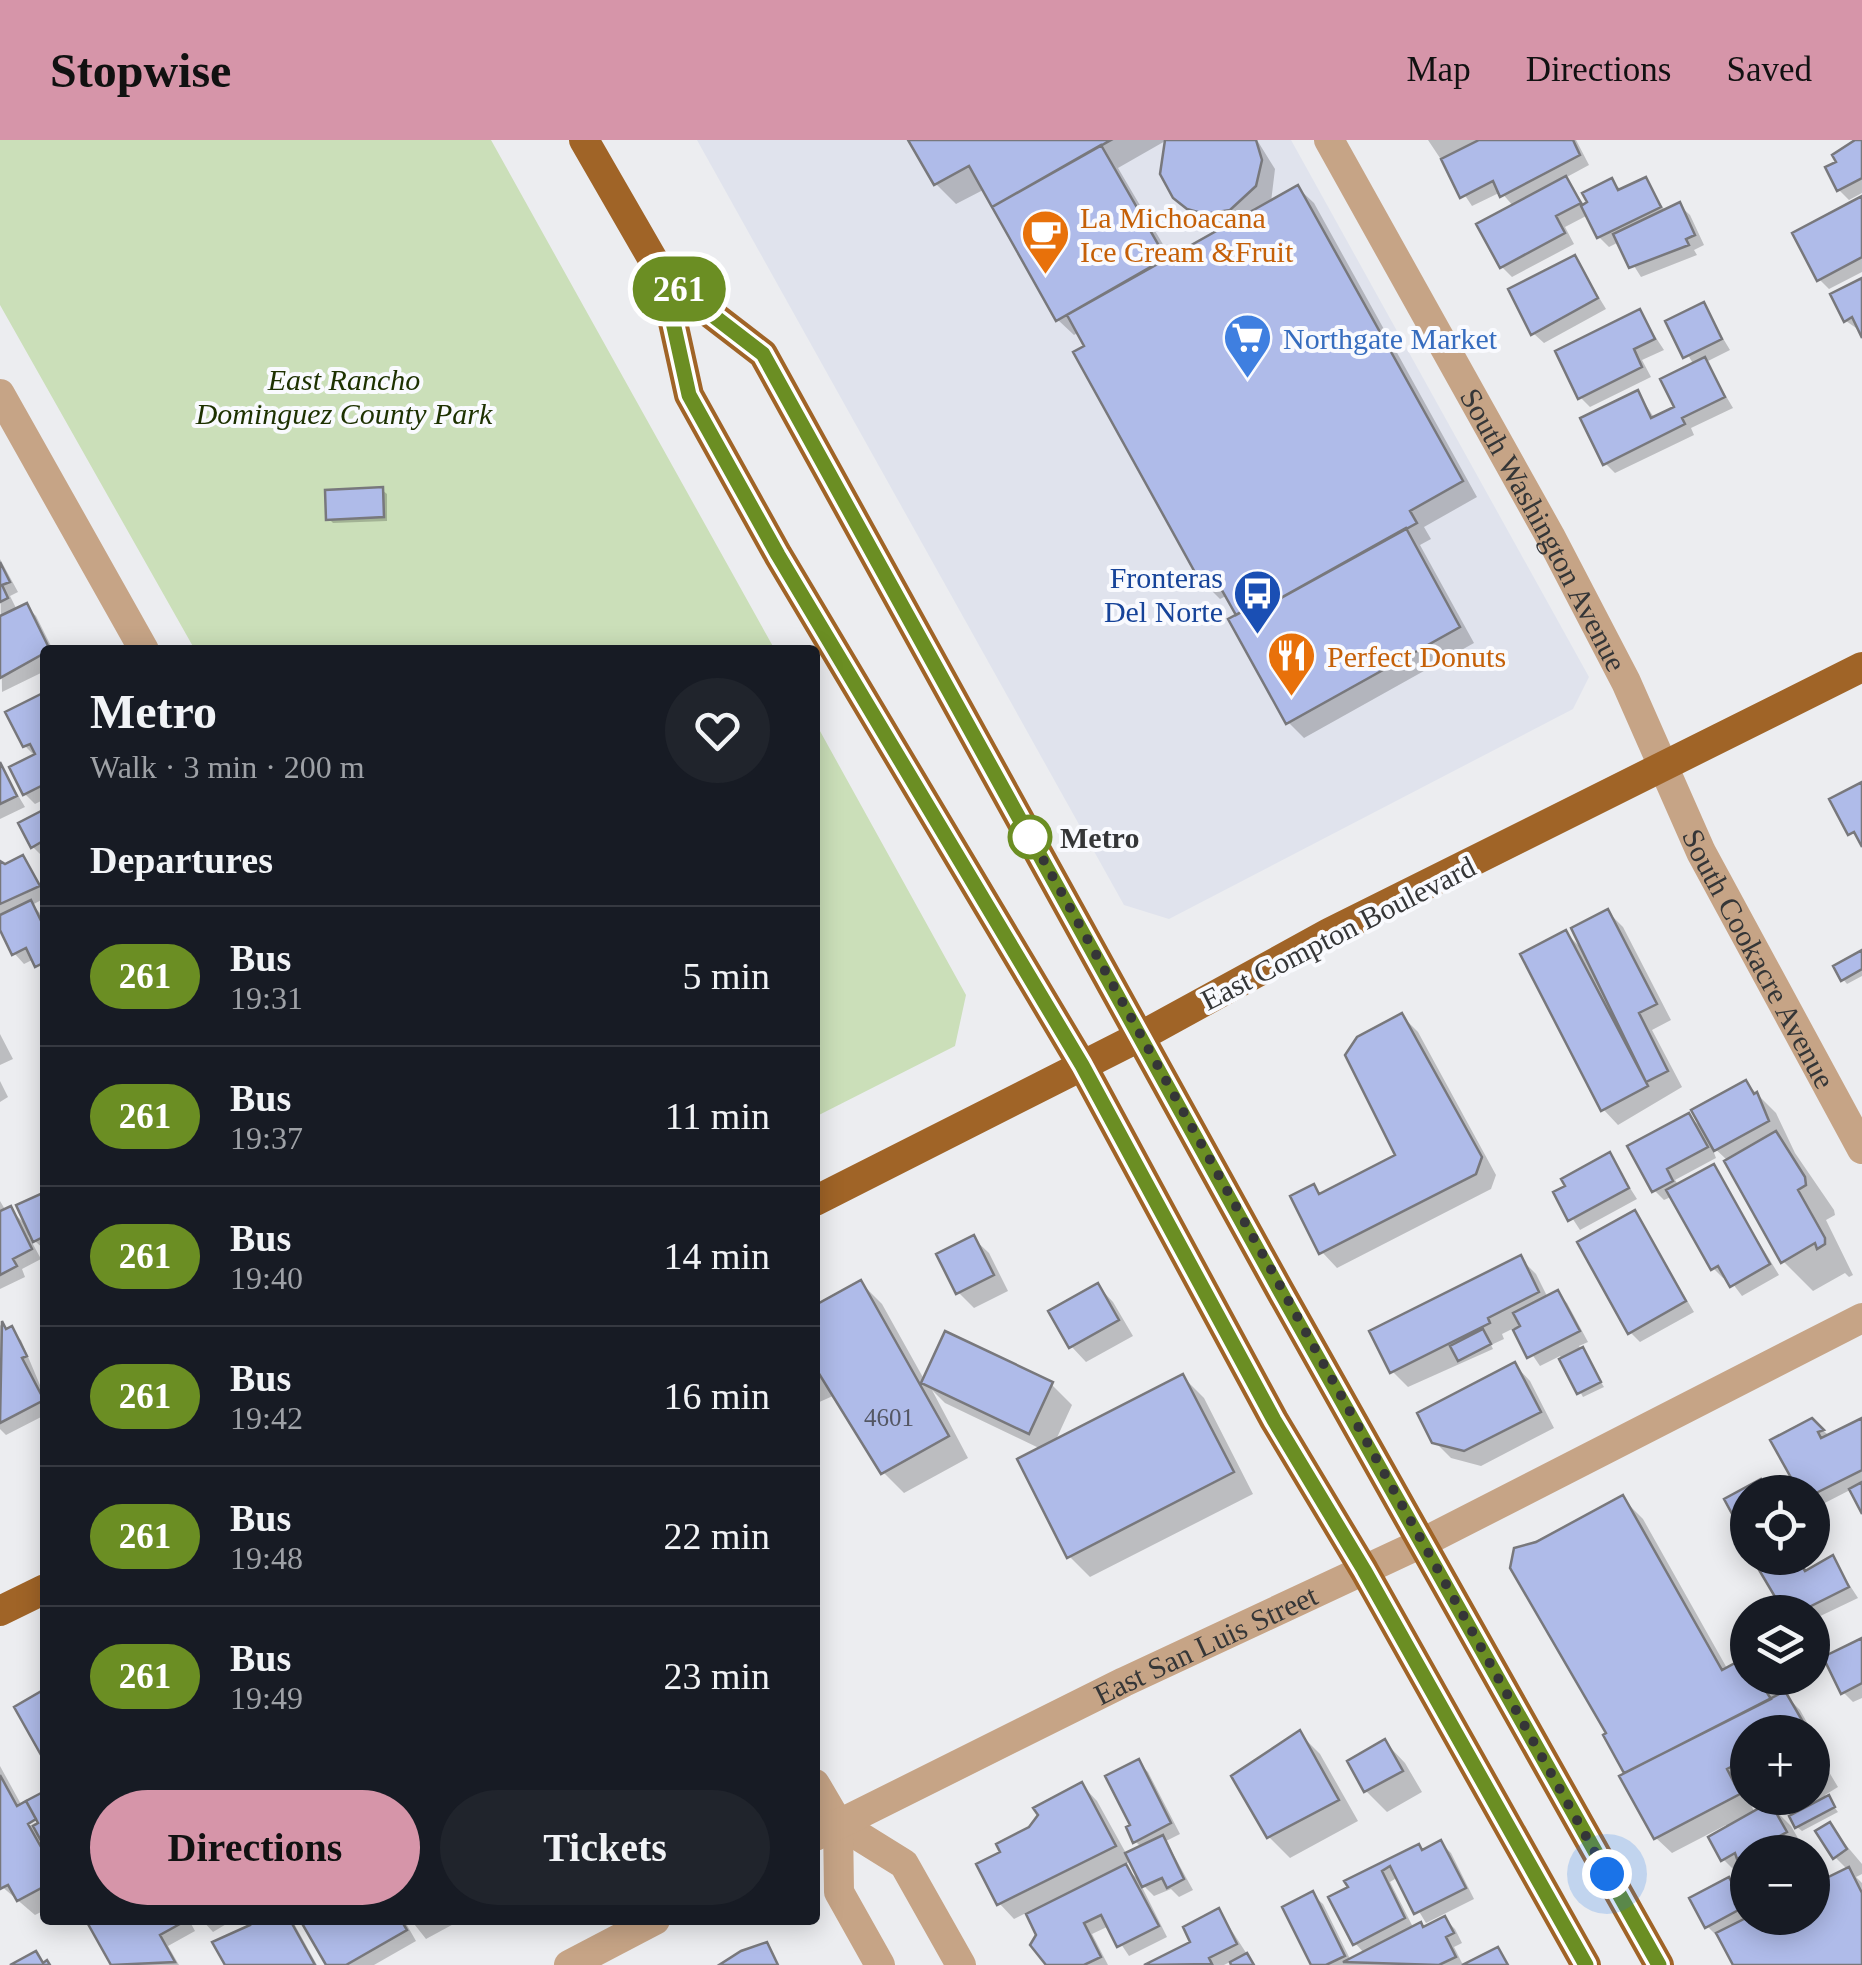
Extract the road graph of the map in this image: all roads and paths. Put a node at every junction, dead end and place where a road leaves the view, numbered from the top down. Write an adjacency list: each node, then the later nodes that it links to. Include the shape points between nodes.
1 (584, 140): 3 (main road)
2 (1328, 140): 7 (street, South Washington Avenue, via 1550,536)
3 (663, 277): 8 (main road, via 763,354); 9 (main road, via 689,395)
4 (0, 394): 5 (street)
5 (141, 645)
6 (1862, 667): 7 (main road, East Compton Boulevard)
7 (1664, 766): 8 (main road, East Compton Boulevard); 10 (street, South Cookacre Avenue, via 1702,852)
8 (1142, 1036): 9 (main road, East Compton Boulevard); 13 (main road)
9 (1082, 1065): 11 (main road, East Compton Boulevard); 14 (main road, via 1274,1420)
10 (1862, 1149)
11 (820, 1198)
12 (1862, 1318): 13 (street, East San Luis Street)
13 (1422, 1543): 14 (street, East San Luis Street); 24 (main road)
14 (1364, 1570): 18 (street, East San Luis Street); 23 (main road)
15 (40, 1591): 16 (main road)
16 (3, 1602)
17 (820, 1803): 18 (street)
18 (827, 1829): 21 (street, via 839,1892); 22 (street, via 904,1864)
19 (645, 1925): 20 (street)
20 (569, 1965)
21 (880, 1965)
22 (961, 1965)
23 (1586, 1965)
24 (1659, 1965)

